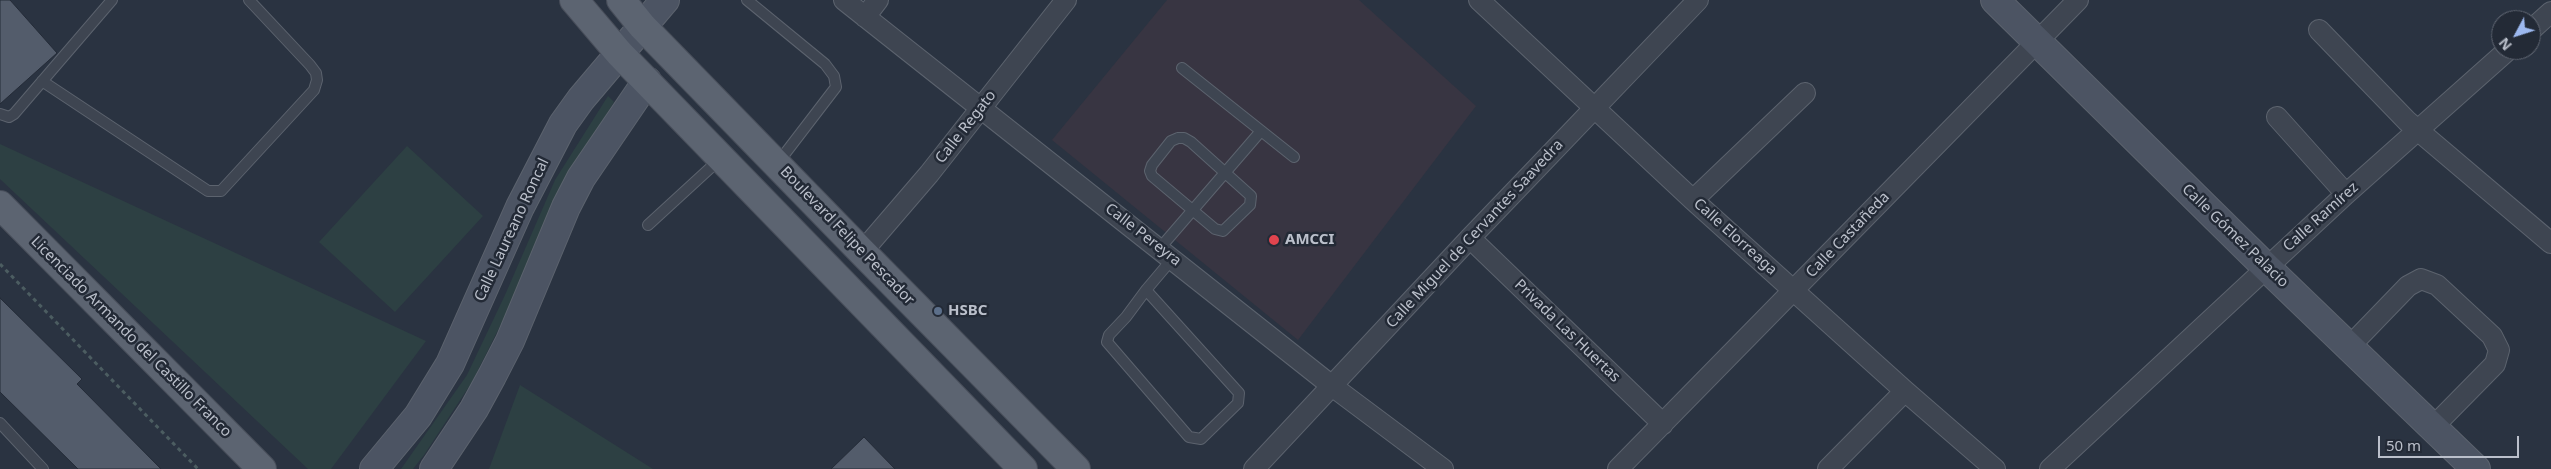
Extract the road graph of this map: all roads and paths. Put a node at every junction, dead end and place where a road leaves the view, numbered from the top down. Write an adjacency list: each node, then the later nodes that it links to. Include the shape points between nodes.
1 (112, 0): 23 (lane)
2 (249, 0): 23 (lane, via 310,65 317,80 314,90 221,191 208,191)
3 (574, 0): 20 (main road)
4 (621, 0): 17 (main road, Boulevard Felipe Pescador)
5 (665, 0): 17 (street, Calle Laureano Roncal)
6 (747, 0): 34 (lane, via 825,64 834,76 836,87)
7 (844, 0): 15 (street, Calle Pereyra)
8 (878, 0): 15 (street)
9 (1066, 0): 27 (street, Calle Regato)
10 (1479, 0): 26 (street, Calle Elorreaga)
11 (1698, 0): 26 (street, Calle Miguel de Cervantes Saavedra)
12 (1996, 0): 19 (street, Calle Gómez Palacio)
13 (2078, 0): 19 (street, Calle Castañeda)
14 (2551, 12): 16 (street)
15 (865, 17): 27 (street, Calle Pereyra)
16 (2541, 21)
17 (642, 26): 20 (street, Calle Laureano Roncal); 34 (main road, Boulevard Felipe Pescador)
18 (2319, 30): 30 (street)
19 (2036, 41): 46 (street, Calle Gómez Palacio); 48 (street, Calle Castañeda)
20 (619, 53): 24 (main road); 58 (street, Calle Laureano Roncal, via 581,99 550,146 436,389)
21 (2497, 60): 30 (street, Calle Ramírez)
22 (1182, 68): 31 (lane)
23 (42, 81): 28 (lane, via 14,114 9,117)
24 (646, 81): 33 (main road); 59 (street, via 581,178 492,376)
25 (1805, 92): 37 (street)
26 (1595, 108): 37 (street, Calle Elorreaga); 41 (street, Calle Miguel de Cervantes Saavedra)
27 (980, 109): 43 (street, Calle Regato); 44 (street, Calle Pereyra)
28 (0, 114)
29 (2277, 117): 36 (street)
30 (2418, 130): 36 (street, Calle Ramírez); 42 (street)
31 (1261, 131): 32 (lane); 35 (lane)
32 (1294, 157)
33 (720, 159): 40 (lane); 60 (main road)
34 (777, 164): 43 (main road, Boulevard Felipe Pescador)
35 (1225, 172): 39 (lane); 39 (lane, via 1251,196 1250,205 1223,231 1215,229); 39 (lane, via 1184,138 1171,142 1150,170 1156,181)
36 (2346, 194): 46 (street, Calle Ramírez)
37 (1693, 200): 48 (street, Calle Elorreaga)
38 (0, 205): 57 (main road, Licenciado Armando del Castillo Franco)
39 (1192, 211): 44 (lane)
40 (648, 225)
41 (1470, 238): 50 (street, Calle Miguel de Cervantes Saavedra); 53 (street, Privada Las Huertas)
42 (2551, 243)
43 (862, 252): 61 (main road, Boulevard Felipe Pescador)
44 (1167, 253): 47 (lane); 50 (street, Calle Pereyra)
45 (0, 264): 56 (path)
46 (2266, 267): 49 (street, Calle Gómez Palacio); 67 (street, Calle Ramírez)
47 (1146, 290): 47 (lane, via 1109,335 1108,344 1189,437 1201,439 1238,403 1239,393)
48 (1794, 291): 51 (street, Calle Elorreaga); 53 (street, Calle Castañeda)
49 (2349, 347): 54 (street, Calle Gómez Palacio); 54 (street, via 2408,286 2421,279 2437,285 2492,336 2499,350 2495,364)
50 (1332, 386): 62 (street, Calle Miguel de Cervantes Saavedra); 63 (street, Calle Pereyra)
51 (1904, 391): 65 (street); 66 (street, Calle Elorreaga)
52 (0, 424): 55 (lane)
53 (1663, 424): 64 (street, Calle Castañeda)
54 (2433, 427): 68 (street, Calle Gómez Palacio)
55 (43, 469)
56 (198, 469)
57 (262, 469)
58 (374, 469)
59 (434, 469)
60 (1023, 469)
61 (1076, 469)
62 (1254, 469)
63 (1443, 469)
64 (1618, 469)
65 (1828, 469)
66 (1996, 469)
67 (2050, 469)
68 (2476, 469)

